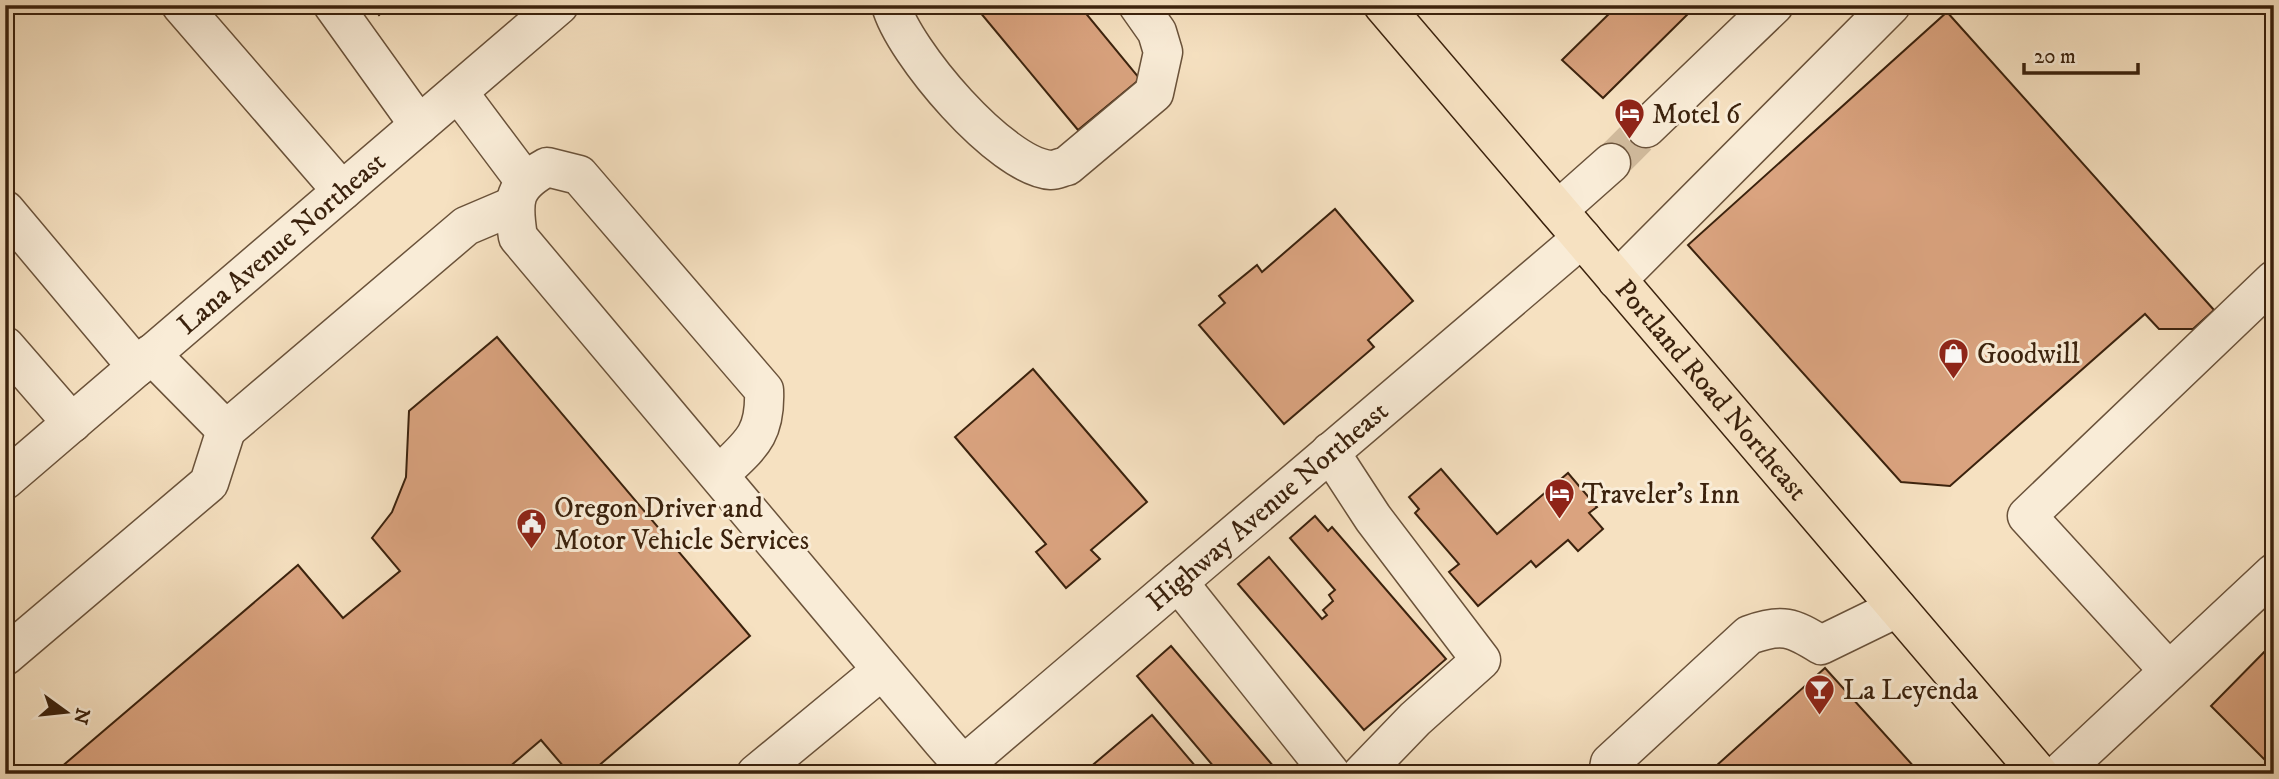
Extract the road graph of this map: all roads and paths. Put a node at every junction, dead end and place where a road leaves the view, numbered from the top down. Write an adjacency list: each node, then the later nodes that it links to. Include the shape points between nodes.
1 (181, 5): 13 (street)
2 (334, 5): 10 (street)
3 (559, 5): 9 (street, Lana Avenue Northeast)
4 (891, 5): 5 (street, via 909,46 981,130 1024,161 1052,170 1067,166 1154,93 1163,52 1157,32)
5 (1138, 5)
6 (1383, 5): 16 (main road, Portland Road Northeast)
7 (1774, 5): 11 (street)
8 (1891, 5): 18 (street)
9 (458, 92): 10 (street, Lana Avenue Northeast); 14 (street)
10 (419, 125): 13 (street, Lana Avenue Northeast)
11 (1646, 128)
12 (1611, 163): 16 (street)
13 (342, 191): 21 (street, Lana Avenue Northeast)
14 (518, 193): 23 (street, via 466,226); 25 (street, via 518,237); 25 (street, via 547,167 579,175 764,390 765,417 753,442)
15 (5, 210): 21 (street)
16 (1558, 210): 17 (main road, Portland Road Northeast)
17 (1582, 238): 18 (main road, Portland Road Northeast); 24 (street, Highway Avenue Northeast)
18 (1617, 280): 29 (main road, Portland Road Northeast)
19 (2274, 280): 32 (street, via 2027,516)
20 (5, 346): 22 (street)
21 (144, 361): 22 (street, Lana Avenue Northeast); 23 (street)
22 (72, 423): 26 (street, Lana Avenue Northeast)
23 (226, 430): 30 (street, via 209,483)
24 (1331, 452): 28 (street, Highway Avenue Northeast); 36 (street, via 1373,518 1481,660)
25 (719, 475): 31 (street)
26 (5, 480)
27 (2274, 573): 32 (street)
28 (1178, 582): 33 (street, Highway Avenue Northeast); 35 (street)
29 (1897, 608): 37 (street, via 1821,645 1796,629 1772,627 1749,635 1610,762); 38 (main road, Portland Road Northeast)
30 (5, 656)
31 (882, 670): 33 (street); 34 (street)
32 (2169, 671): 39 (street)
33 (958, 770)
34 (756, 774)
35 (1331, 774)
36 (1362, 774)
37 (1608, 774)
38 (2039, 774)
39 (2059, 774)

